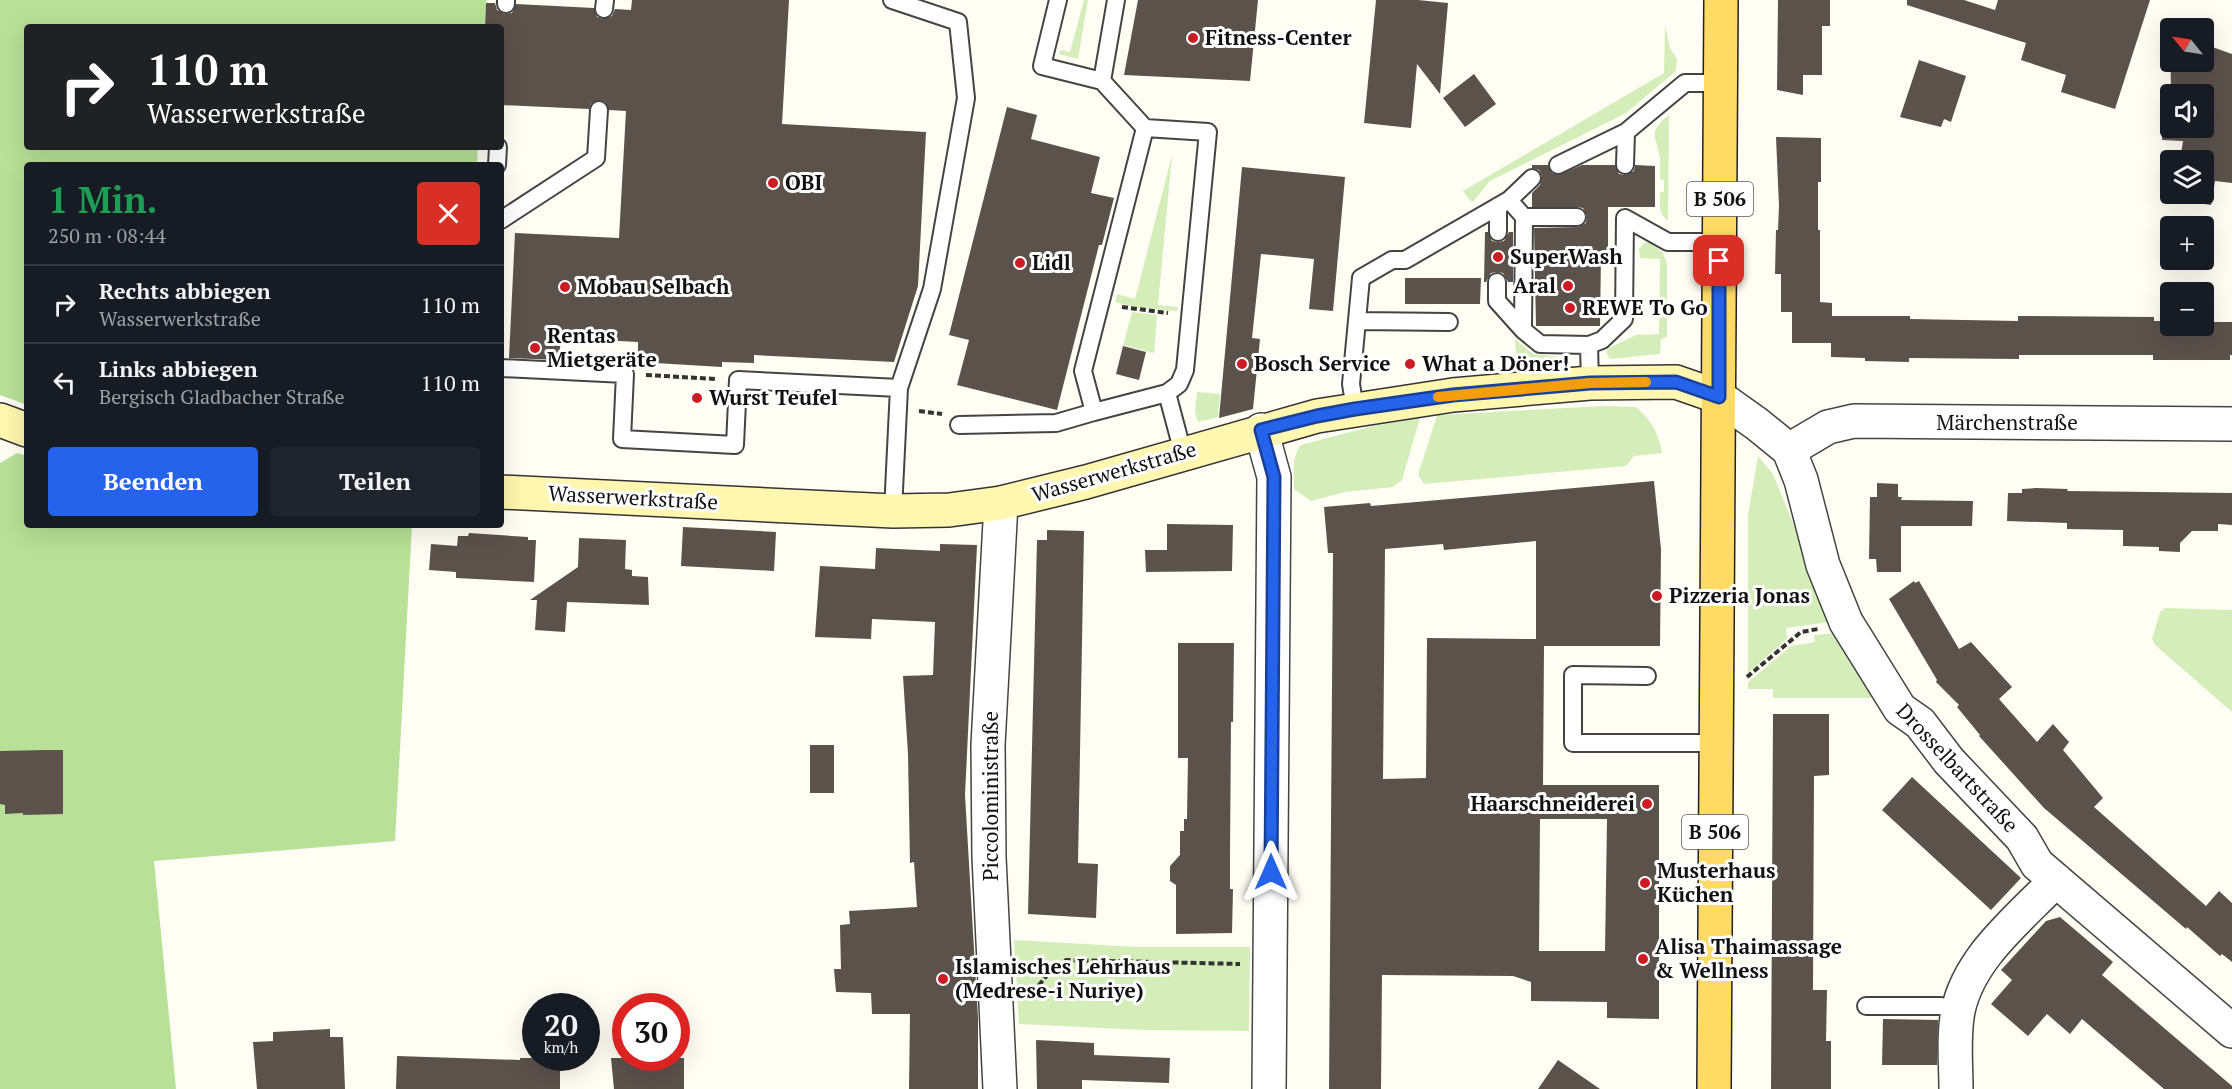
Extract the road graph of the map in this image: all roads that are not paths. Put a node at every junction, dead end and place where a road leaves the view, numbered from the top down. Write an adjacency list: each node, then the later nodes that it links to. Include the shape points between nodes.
1 (892, 0): 26 (lane, via 958,22 966,98 932,289)
2 (1059, 0): 5 (lane, via 1042,66)
3 (1116, 0): 5 (lane)
4 (1721, 0): 6 (main road, B 506)
5 (1102, 81): 8 (lane)
6 (1720, 83): 9 (lane, via 1684,82); 18 (main road, B 506)
7 (599, 110): 16 (lane, via 596,158)
8 (1145, 128): 27 (lane, via 1208,132 1185,370 1179,384); 30 (lane, via 1083,371)
9 (1626, 132): 10 (lane); 11 (lane)
10 (1558, 165)
11 (1625, 165)
12 (1532, 178): 13 (lane)
13 (1503, 203): 14 (lane); 17 (lane); 20 (lane, via 1405,260 1392,260 1361,278)
14 (1524, 217): 15 (lane); 22 (lane)
15 (1577, 217)
16 (504, 218)
17 (1498, 232)
18 (1719, 242): 23 (lane, via 1668,242 1619,214 1624,319 1602,340); 28 (main road, B 506)
19 (1497, 282): 22 (lane, via 1497,301)
20 (1358, 321): 21 (lane); 29 (lane, via 1352,384)
21 (1449, 322)
22 (1523, 330): 23 (lane, via 1540,344)
23 (1588, 345): 25 (lane)
24 (504, 368): 26 (lane, via 625,374 622,439 735,445 738,380)
25 (1590, 383): 28 (main road, Wasserwerkstraße, via 1676,382); 29 (main road, Wasserwerkstraße, via 1453,395)
26 (899, 388): 38 (lane)
27 (1167, 393): 30 (lane); 35 (lane)
28 (1719, 397): 34 (street, Drosselbartstraße); 40 (main road, B 506)
29 (1355, 409): 33 (main road, Wasserwerkstraße)
30 (1094, 412): 32 (lane, via 1056,423)
31 (2232, 424): 34 (street, Märchenstraße, via 1854,421 1828,427)
32 (959, 425)
33 (1261, 430): 35 (main road, Wasserwerkstraße); 46 (street, via 1274,477)
34 (1789, 450): 41 (street, Drosselbartstraße, via 1801,480 1823,565 1846,622 1900,709 1920,723 1955,768 2022,838 2037,864)
35 (1183, 453): 37 (main road, Wasserwerkstraße)
36 (504, 492): 38 (main road, Wasserwerkstraße)
37 (1002, 503): 38 (main road, Wasserwerkstraße, via 949,510); 45 (street, Piccoloministraße, via 988,746)
38 (893, 511)
39 (1647, 676): 40 (lane, via 1573,675 1573,743)
40 (1716, 744): 47 (main road, B 506)
41 (2056, 880): 43 (street, via 1985,957 1966,988); 44 (street, Drosselbartstraße)
42 (1866, 1006): 43 (lane, via 1941,1006)
43 (1959, 1010): 48 (street)
44 (2232, 1031)
45 (1000, 1089)
46 (1269, 1089)
47 (1714, 1089)
48 (1956, 1089)

